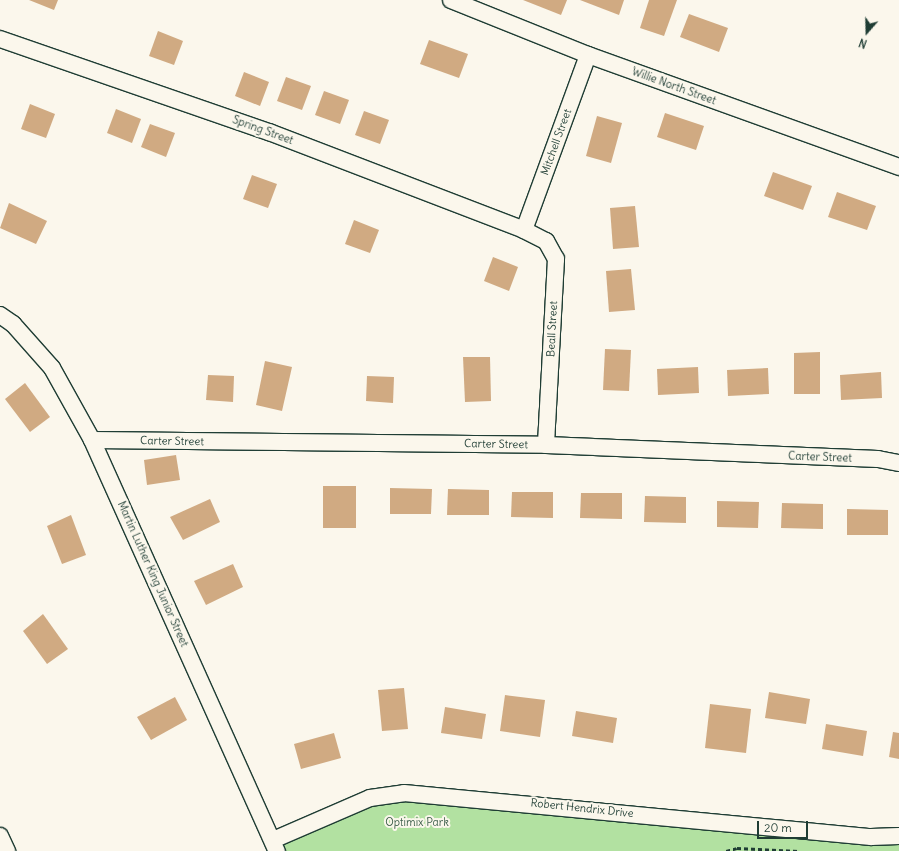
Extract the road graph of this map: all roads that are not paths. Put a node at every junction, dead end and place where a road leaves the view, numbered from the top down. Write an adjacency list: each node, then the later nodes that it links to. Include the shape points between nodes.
1 (451, 0): 3 (street, Willie North Street)
2 (0, 39): 5 (street, Spring Street, via 269,132)
3 (588, 55): 4 (street, Willie North Street); 5 (street, Mitchell Street)
4 (899, 167)
5 (524, 230): 8 (street, Beall Street, via 546,241 556,259)
6 (0, 315): 7 (street, Martin Luther King Junior Street, via 13,324 52,368)
7 (92, 440): 8 (street, Carter Street); 12 (street, Martin Luther King Junior Street)
8 (546, 445): 9 (street, Carter Street, via 878,459)
9 (899, 463)
10 (0, 836): 13 (street)
11 (899, 836): 12 (street, Robert Hendrix Drive, via 871,836 404,793 370,798)
12 (275, 846)
13 (7, 851)

